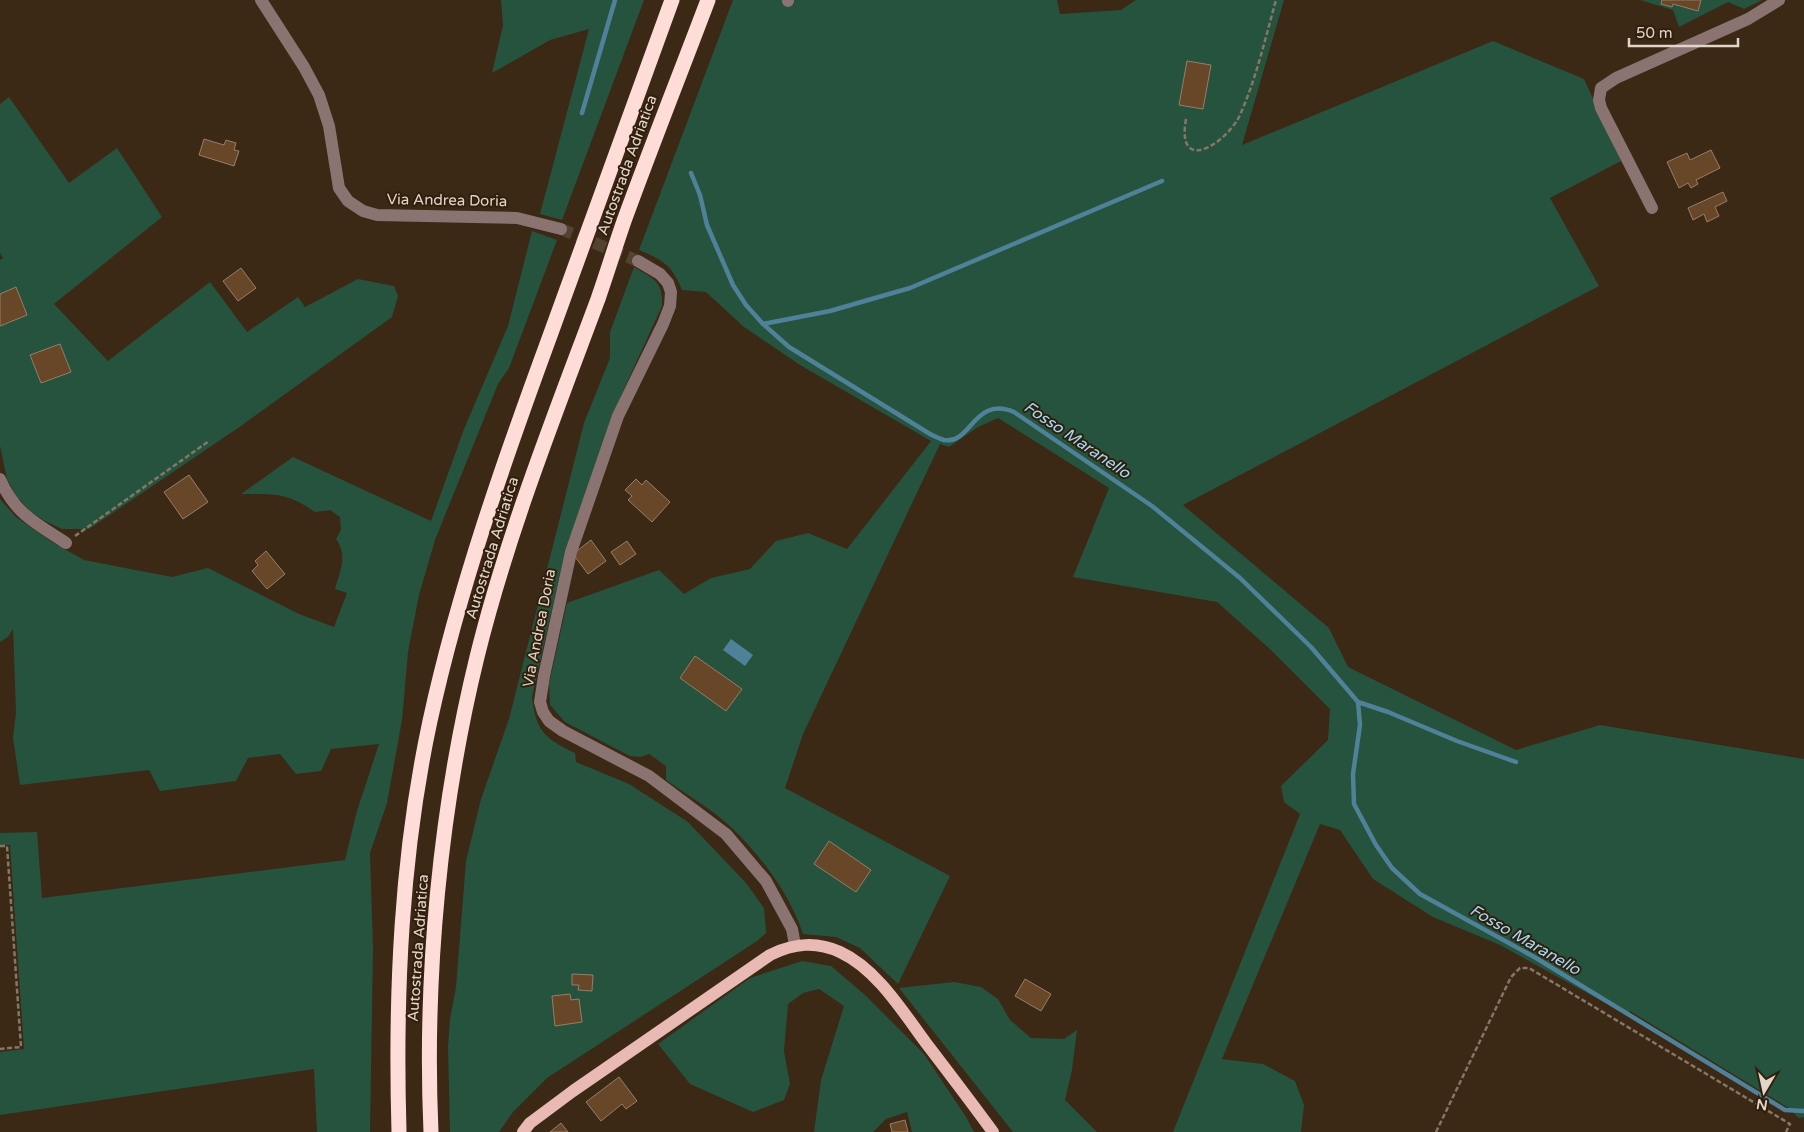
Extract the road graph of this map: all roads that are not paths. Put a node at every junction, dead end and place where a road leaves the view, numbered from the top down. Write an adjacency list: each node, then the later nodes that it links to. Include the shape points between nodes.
1 (260, 0): 6 (street, Via Andrea Doria, via 319,95 329,126 339,188 348,201 377,215 517,218)
2 (672, 0): 11 (highway, Autostrada Adriatica, via 495,486 447,650 416,805 400,949 397,1024)
3 (708, 0): 12 (highway, Autostrada Adriatica, via 549,430 500,573 477,657 449,808 432,956)
4 (1779, 0): 5 (street, via 1748,19 1616,78 1601,88 1601,108)
5 (1652, 208)
6 (561, 229)
7 (638, 261): 10 (street, Via Andrea Doria, via 660,274 668,283 670,306 618,416 571,552 540,702 549,721 563,732 649,776 726,834 766,881 792,929)
8 (0, 479): 9 (street, via 8,499 25,516)
9 (66, 543)
10 (795, 945): 13 (main road, via 770,955 573,1091 530,1123); 14 (main road, via 808,944 840,952 874,978 896,1002)
11 (399, 1132)
12 (431, 1132)
13 (523, 1132)
14 (993, 1132)

